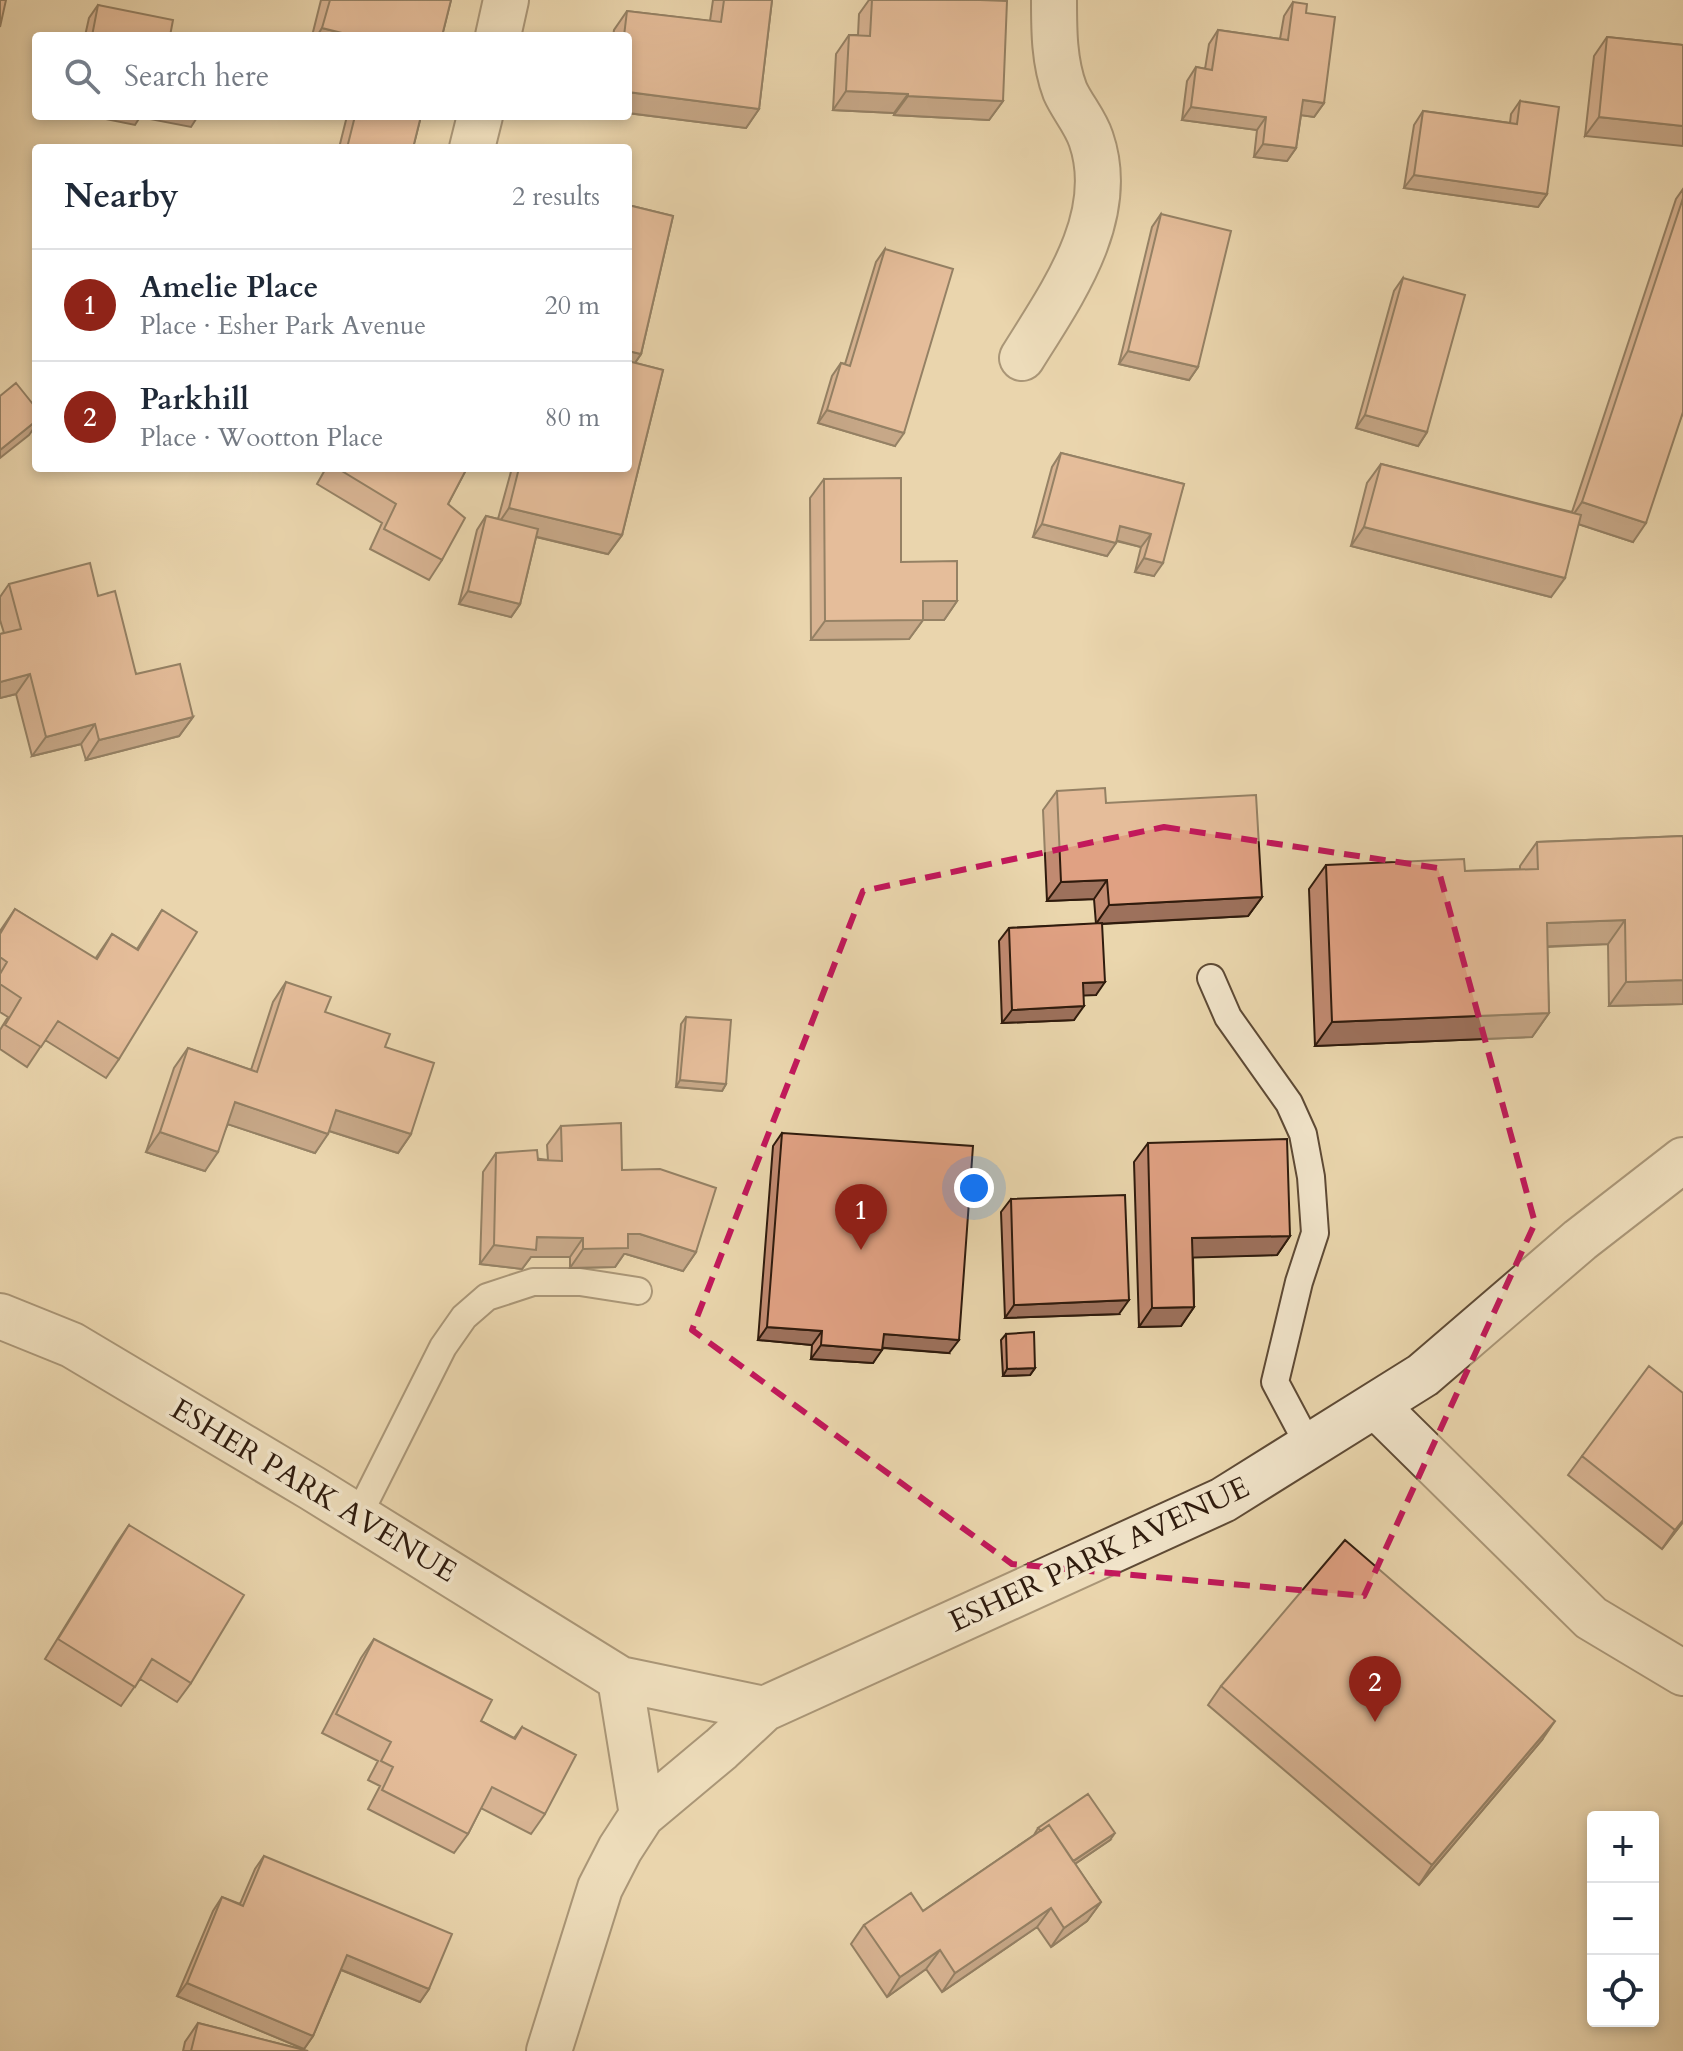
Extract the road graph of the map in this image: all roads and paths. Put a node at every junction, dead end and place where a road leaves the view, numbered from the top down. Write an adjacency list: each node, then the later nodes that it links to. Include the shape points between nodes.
1 (506, 0): 3 (street)
2 (1054, 0): 6 (street, via 1056,60 1066,93 1092,141 1099,175 1095,211 1080,258)
3 (499, 32)
4 (479, 120): 5 (street)
5 (473, 144)
6 (1022, 358)
7 (1211, 978): 12 (lane, via 1228,1017 1289,1103 1303,1134 1315,1233 1275,1382)
8 (1683, 1160): 11 (street, ESHER PARK AVENUE, via 1423,1375)
9 (638, 1291): 13 (lane, via 580,1282 533,1282 487,1297 464,1317 443,1347)
10 (0, 1316): 13 (street, ESHER PARK AVENUE, via 72,1345)
11 (1375, 1405): 12 (street, ESHER PARK AVENUE); 14 (street, via 1591,1618)
12 (1309, 1446): 16 (street, ESHER PARK AVENUE, via 1223,1500)
13 (358, 1516): 15 (street, ESHER PARK AVENUE)
14 (1683, 1673)
15 (620, 1679): 16 (street, ESHER PARK AVENUE); 17 (street)
16 (764, 1709): 17 (street)
17 (642, 1815): 18 (street, via 600,1888)
18 (549, 2051)

